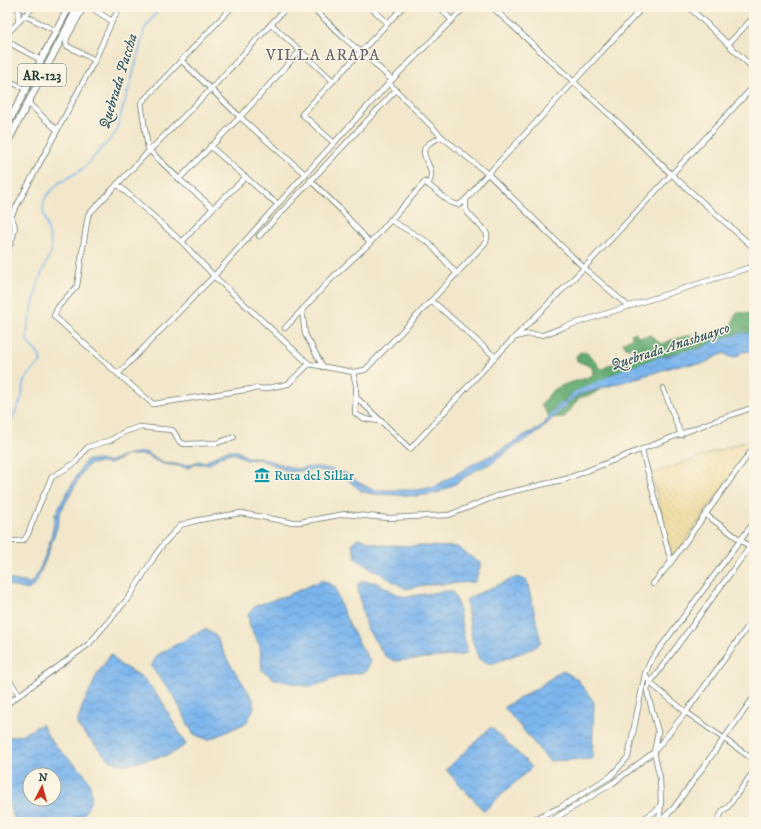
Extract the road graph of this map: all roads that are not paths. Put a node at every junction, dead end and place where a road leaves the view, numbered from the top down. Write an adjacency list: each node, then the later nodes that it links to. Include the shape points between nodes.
1 (19, 7): 22 (street)
2 (32, 7): 18 (street)
3 (69, 7): 25 (main road, AR-123)
4 (78, 7): 27 (main road, AR-123)
5 (84, 7): 27 (street)
6 (90, 7): 20 (street)
7 (120, 7): 20 (street)
8 (232, 7): 34 (street)
9 (287, 7): 24 (street)
10 (312, 7): 31 (street)
11 (370, 7): 23 (street)
12 (403, 7): 23 (street)
13 (440, 7): 21 (street)
14 (465, 7): 21 (street)
15 (492, 7): 39 (street)
16 (643, 7): 39 (street)
17 (689, 7): 29 (street)
18 (24, 15): 22 (street); 25 (street)
19 (754, 17): 29 (street)
20 (112, 21): 33 (street)
21 (452, 21): 38 (street)
22 (18, 22): 26 (street)
23 (388, 23): 31 (street)
24 (271, 24): 30 (street); 42 (street)
25 (56, 31): 32 (main road, AR-123)
26 (7, 34)
27 (65, 37): 33 (street, via 67,46); 44 (main road, AR-123)
28 (7, 40): 32 (street)
29 (728, 44): 35 (street)
30 (300, 51): 37 (street); 46 (street)
31 (361, 52): 37 (street); 38 (street)
32 (41, 60): 41 (main road, AR-123)
33 (95, 60): 48 (street)
34 (182, 61): 42 (street); 53 (street, via 141,103)
35 (754, 69)
36 (7, 80): 41 (street)
37 (333, 81): 51 (street, via 302,114)
38 (391, 82): 43 (street); 51 (street)
39 (573, 82): 55 (street); 56 (street)
40 (754, 86): 56 (street)
41 (26, 89): 45 (main road, AR-123)
42 (211, 89): 46 (street); 53 (street)
43 (396, 90): 49 (street); 59 (street)
44 (28, 103): 48 (street); 50 (main road, AR-123)
45 (9, 117): 47 (main road, AR-123)
46 (240, 117): 52 (street); 54 (street)
47 (7, 125)
48 (57, 130): 65 (street)
49 (442, 137): 55 (street); 61 (street, via 425,148 432,178)
50 (7, 143)
51 (334, 143): 54 (street)
52 (210, 146): 57 (street); 58 (street)
53 (150, 151): 58 (street); 60 (street)
54 (305, 174): 63 (street)
55 (488, 174): 62 (street, via 478,182); 74 (street)
56 (671, 174): 71 (street); 74 (street)
57 (246, 177): 63 (street); 64 (street)
58 (179, 178): 64 (street)
59 (310, 180): 68 (street); 70 (street)
60 (118, 184): 69 (street); 86 (street, via 88,215 77,286 58,307 54,316)
61 (428, 185): 62 (street, via 454,204 458,205); 66 (street, via 426,182)
62 (466, 199): 75 (street, via 468,213 488,235 486,242)
63 (278, 204): 76 (street)
64 (213, 208): 69 (street)
65 (9, 216): 67 (street); 72 (street, via 15,224 15,230)
66 (390, 220): 70 (street); 75 (street, via 428,242)
67 (7, 224)
68 (259, 236)
69 (182, 242): 76 (street)
70 (370, 242): 79 (street)
71 (754, 248)
72 (7, 252)
73 (754, 266): 78 (street)
74 (584, 268): 78 (street); 81 (street)
75 (457, 274): 77 (street)
76 (214, 276): 83 (street); 86 (street)
77 (429, 303): 82 (street, via 438,305); 85 (street, via 365,370)
78 (628, 306): 81 (street, via 547,334 527,334)
79 (302, 310): 80 (street); 84 (street, via 305,334)
80 (285, 328)
81 (515, 338): 82 (street)
82 (495, 357): 92 (street, via 410,449)
83 (309, 364): 84 (street); 86 (street, via 288,384 153,404)
84 (323, 367): 85 (street)
85 (353, 372): 89 (street)
86 (118, 374)
87 (663, 388): 93 (street)
88 (7, 395): 90 (street)
89 (356, 397): 92 (street); 92 (street, via 355,413 358,416)
90 (7, 406)
91 (754, 407): 93 (street)
92 (382, 421)
93 (681, 435): 96 (street)
94 (234, 437): 100 (street, via 217,443 185,444 178,441 172,430 139,427 88,447 75,463 52,477 25,539)
95 (754, 447): 97 (street)
96 (642, 450): 103 (street); 109 (street, via 566,479 502,494 445,516 388,518 345,514 289,522 241,513 187,523 165,542 130,596 89,644)
97 (705, 514): 99 (street); 103 (street)
98 (754, 522): 99 (street)
99 (741, 540): 102 (street); 106 (street, via 651,660)
100 (7, 541)
101 (754, 541): 102 (street)
102 (752, 548): 108 (street)
103 (671, 562): 104 (street)
104 (653, 584)
105 (754, 618): 112 (street)
106 (645, 674): 108 (street); 118 (street, via 628,757 611,776 561,807)
107 (7, 676): 109 (street)
108 (650, 683): 112 (street); 114 (street, via 647,689 658,732)
109 (19, 695): 111 (street)
110 (754, 697): 113 (street)
111 (7, 704)
112 (686, 712): 113 (street); 114 (street)
113 (723, 739): 115 (street); 117 (street, via 672,809 659,822)
114 (654, 752): 117 (street); 119 (street, via 613,783)
115 (754, 760)
116 (754, 771): 121 (street, via 723,810)
117 (662, 803): 120 (street)
118 (527, 822)
119 (549, 822)
120 (638, 822)
121 (717, 822)

